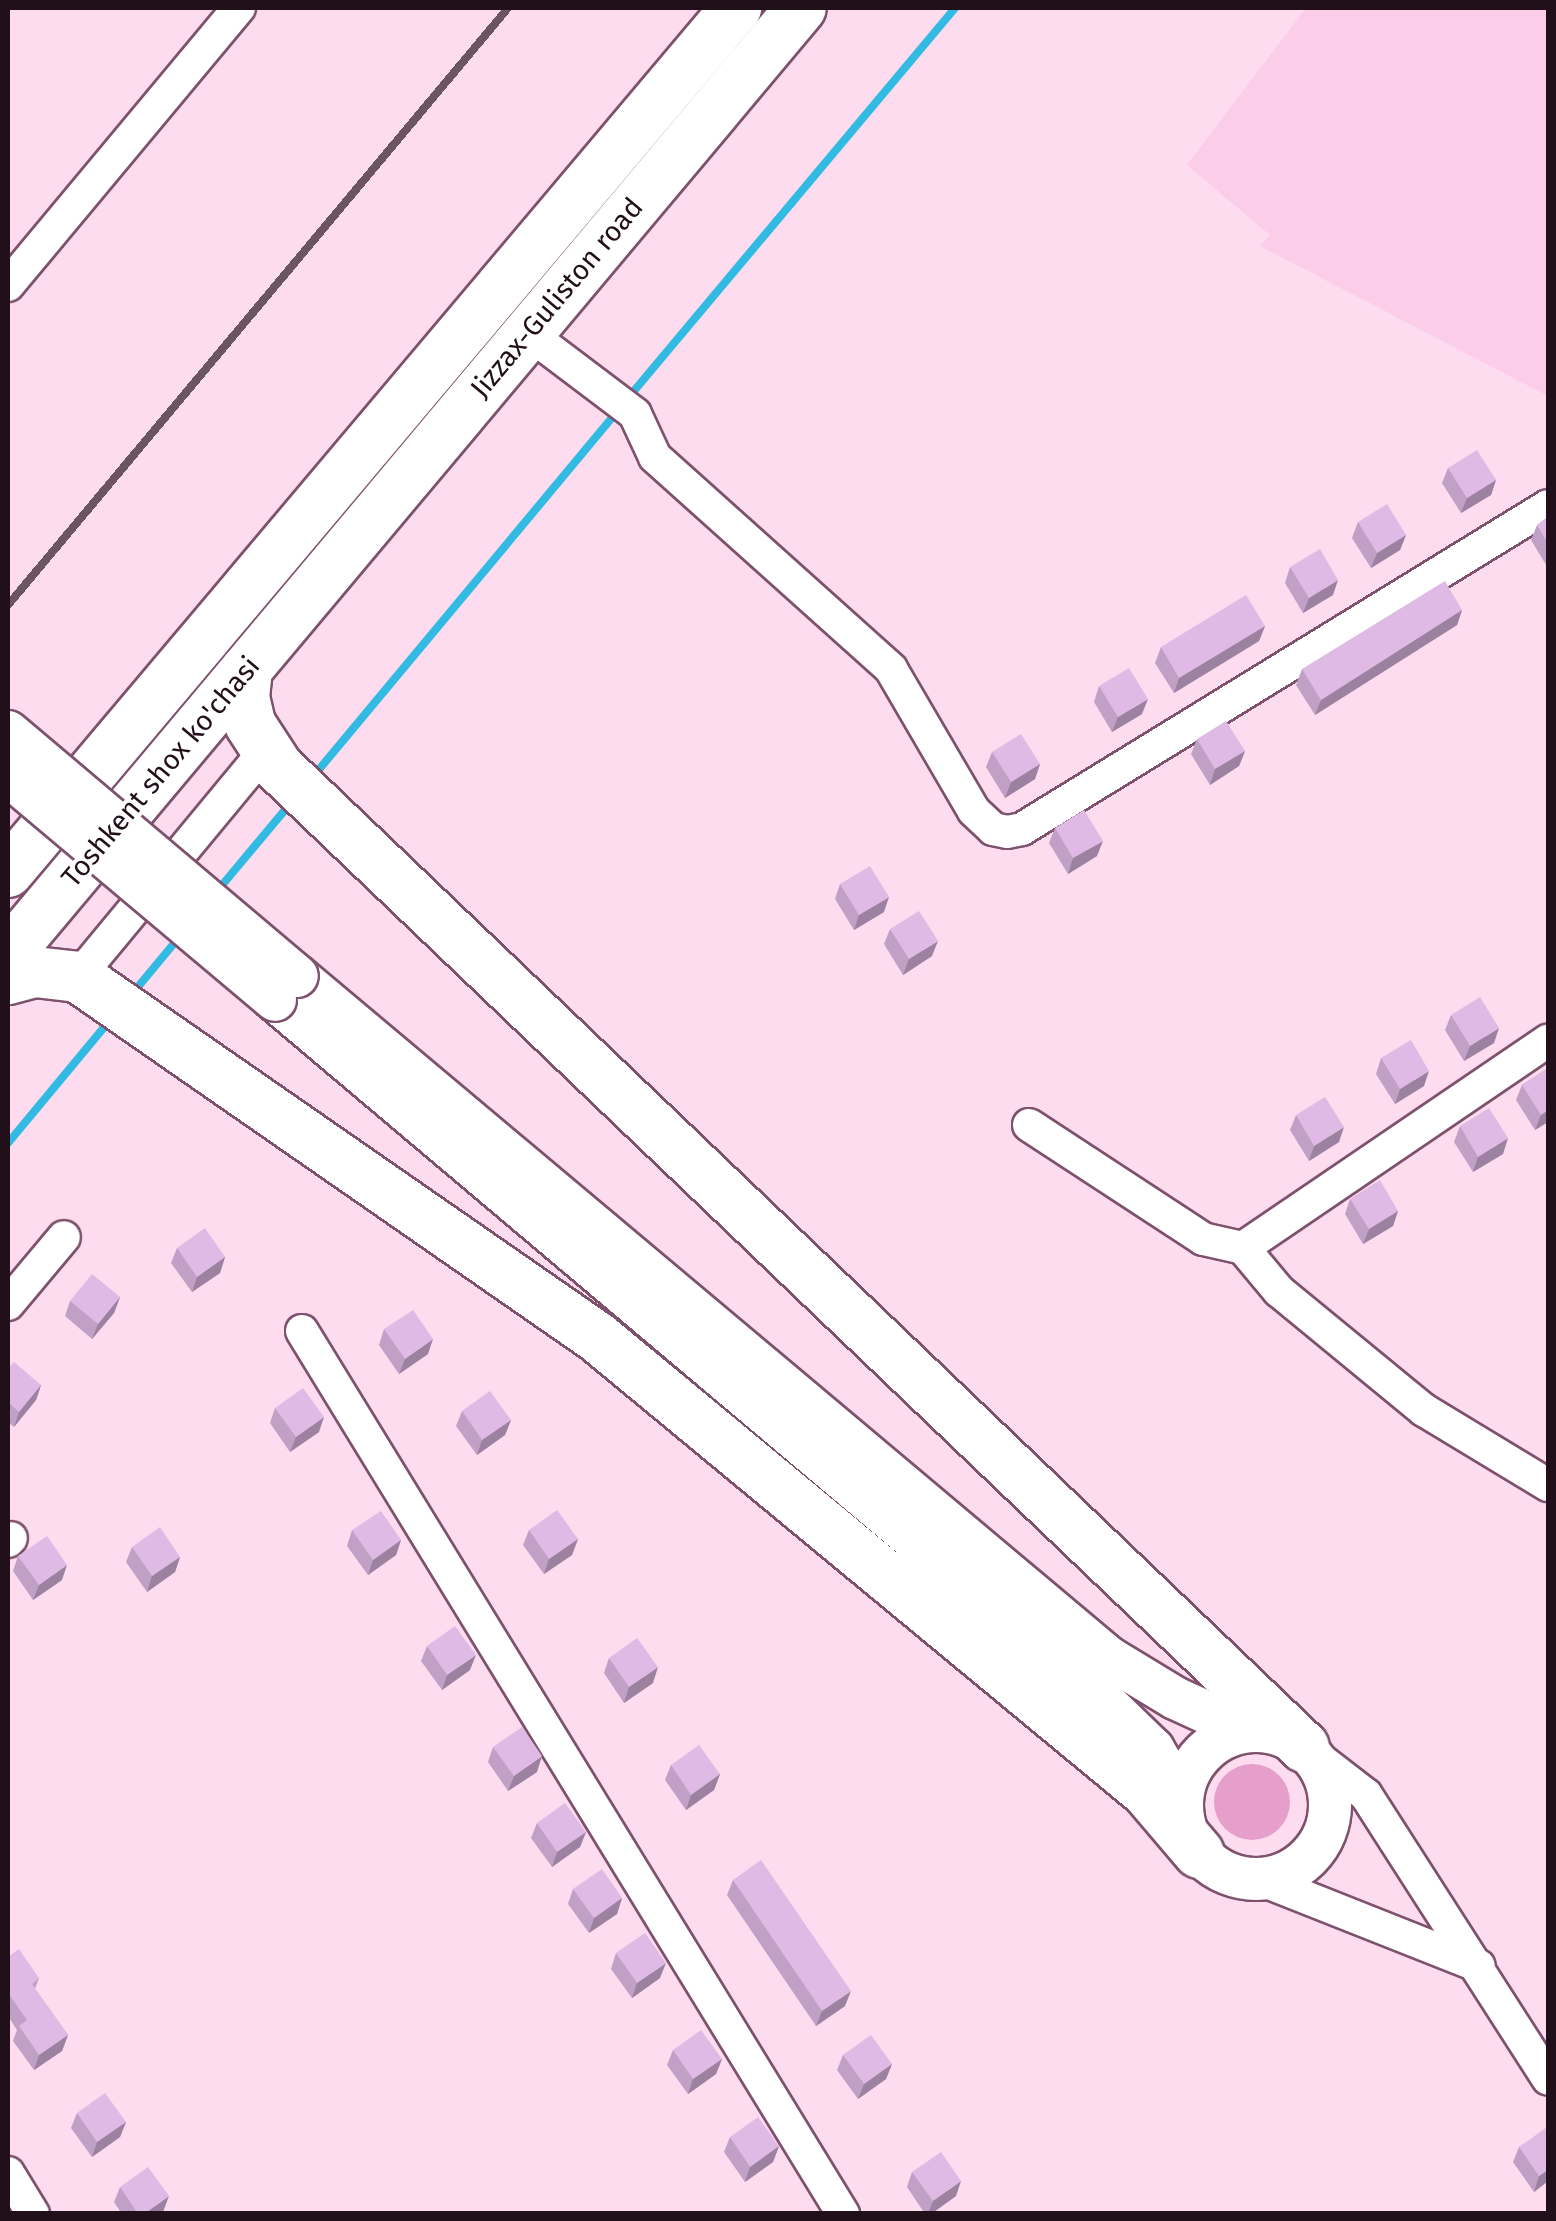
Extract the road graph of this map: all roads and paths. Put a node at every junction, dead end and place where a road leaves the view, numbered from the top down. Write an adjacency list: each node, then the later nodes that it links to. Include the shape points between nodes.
1 (239, 8): 4 (street)
2 (736, 8): 7 (highway, Jizzax-Guliston road)
3 (801, 8): 5 (highway, Jizzax-Guliston road)
4 (14, 277)
5 (528, 333): 6 (street, via 625,406 655,456 892,669 974,811 1007,832 1022,829); 8 (highway, Jizzax-Guliston road)
6 (1548, 506)
7 (273, 556): 13 (highway, Toshkent shox ko'chasi)
8 (313, 590): 9 (highway, Toshkent shox ko'chasi)
9 (247, 670): 11 (highway, via 246,712); 14 (highway, Toshkent shox ko'chasi)
10 (8, 732): 17 (main road, bridge)
11 (271, 759): 16 (street); 26 (highway)
12 (8, 775): 17 (main road, bridge)
13 (8, 872)
14 (8, 954)
15 (8, 978): 16 (highway, via 35,972)
16 (86, 982): 28 (highway, via 597,1337 1146,1792)
17 (286, 988): 25 (main road, via 1108,1658); 27 (main road, via 1090,1688 1153,1748)
18 (1548, 1041): 21 (street)
19 (1029, 1125): 21 (street, via 1203,1239)
20 (64, 1238): 22 (street)
21 (1244, 1248): 24 (street, via 1279,1291 1424,1410)
22 (8, 1304)
23 (302, 1331): 34 (street)
24 (1548, 1485)
25 (1247, 1731): 26 (main road, via 1277,1733); 27 (main road, via 1206,1750 1189,1772)
26 (1304, 1747): 29 (main road, via 1328,1784 1328,1829 1301,1866); 30 (street, via 1366,1794)
27 (1182, 1800): 28 (main road)
28 (1199, 1852): 29 (main road, via 1220,1871)
29 (1262, 1880): 30 (street)
30 (1479, 1966): 31 (street)
31 (1548, 2080)
32 (8, 2173): 33 (street)
33 (33, 2214)
34 (843, 2214)

